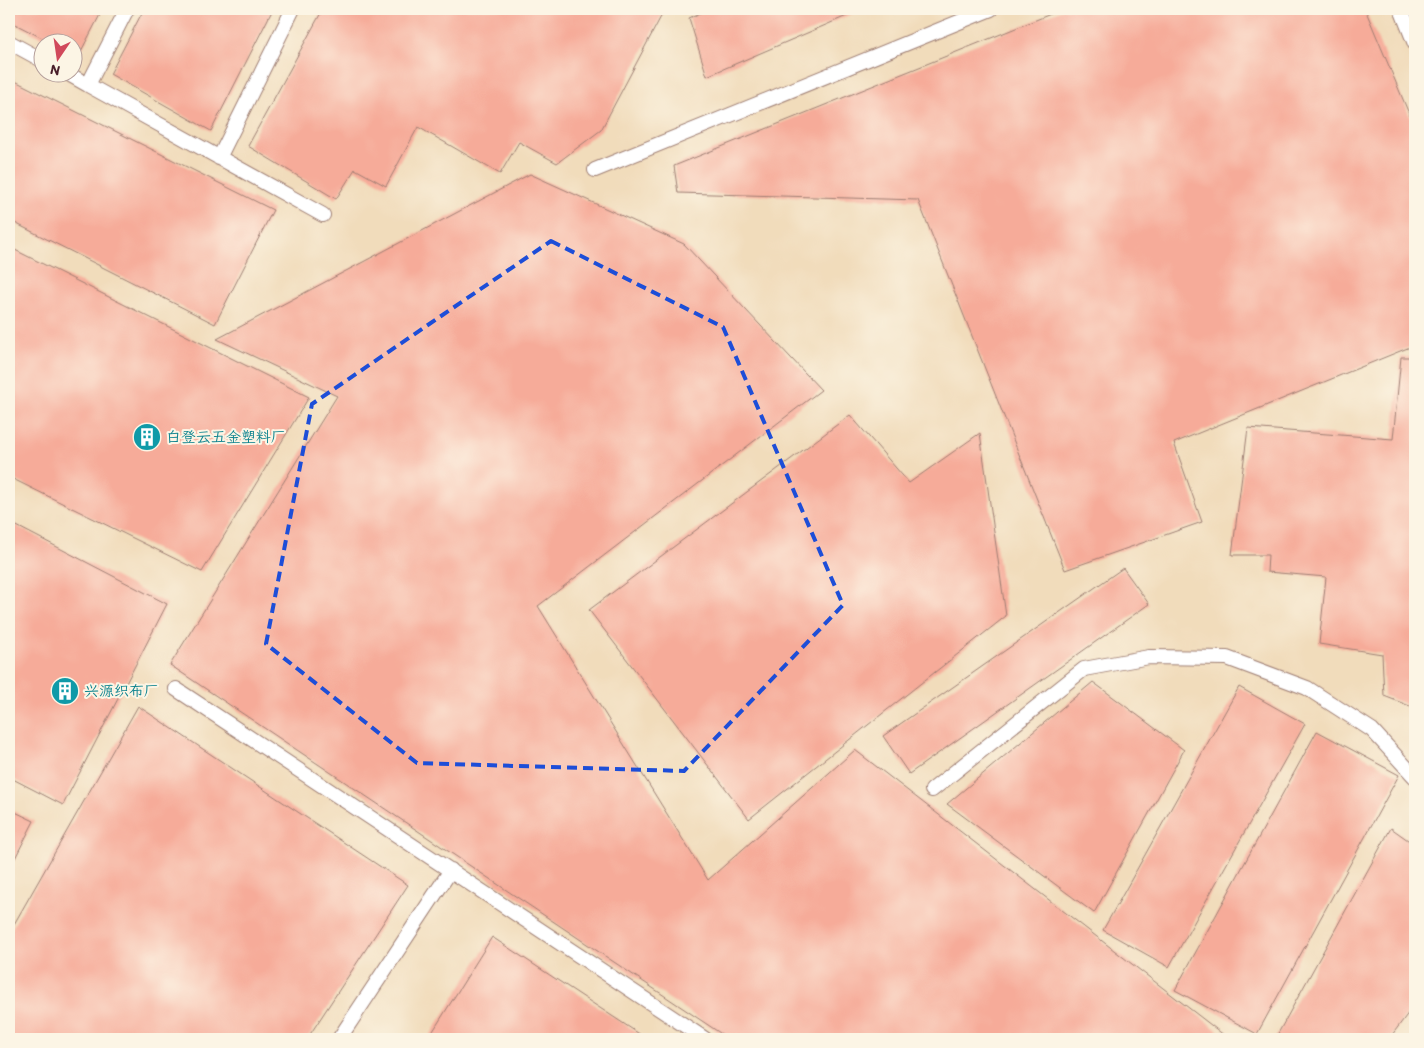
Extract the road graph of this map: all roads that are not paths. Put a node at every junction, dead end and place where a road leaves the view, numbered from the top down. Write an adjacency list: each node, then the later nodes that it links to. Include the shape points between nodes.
1 (127, 9): 9 (lane)
2 (293, 9): 10 (lane)
3 (991, 9): 11 (lane)
4 (1401, 9): 6 (lane)
5 (9, 42): 7 (lane)
6 (1415, 44)
7 (32, 55)
8 (82, 82): 9 (lane)
9 (88, 85): 10 (lane)
10 (219, 158): 12 (lane)
11 (595, 170)
12 (323, 215)
13 (176, 690): 16 (lane)
14 (1415, 777): 15 (lane, via 1372,730 1307,688 1226,658 1150,657 1084,669)
15 (932, 790)
16 (451, 870): 17 (lane); 18 (lane)
17 (339, 1039)
18 (705, 1039)

